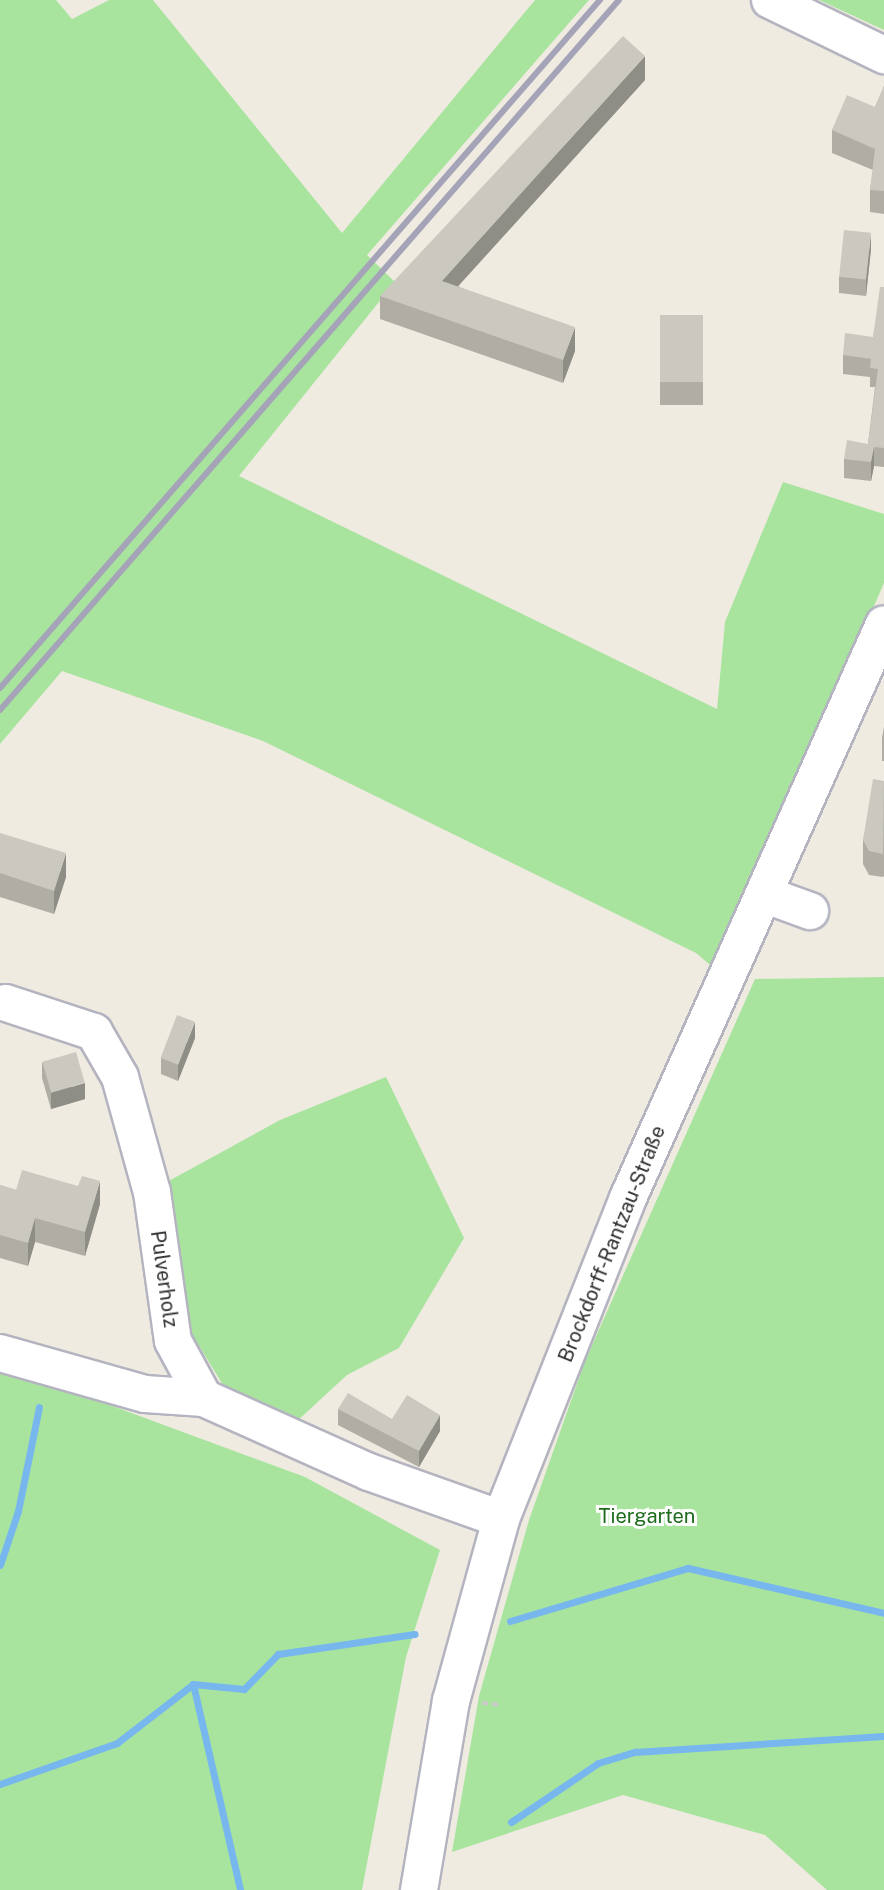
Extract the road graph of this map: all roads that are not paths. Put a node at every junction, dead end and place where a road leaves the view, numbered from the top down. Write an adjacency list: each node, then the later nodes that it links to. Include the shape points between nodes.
1 (770, 0): 2 (street)
2 (884, 55)
3 (884, 624): 4 (street, Brockdorff-Rantzau-Straße)
4 (766, 895): 5 (street); 9 (street, Brockdorff-Rantzau-Straße, via 628,1198)
5 (810, 911)
6 (6, 1003): 8 (street, Pulverholz, via 94,1032 120,1077 152,1192 173,1341)
7 (0, 1353): 8 (street, via 145,1394)
8 (204, 1398): 9 (street, via 369,1472)
9 (501, 1519): 10 (street, Brockdorff-Rantzau-Straße, via 451,1701)
10 (419, 1890)

